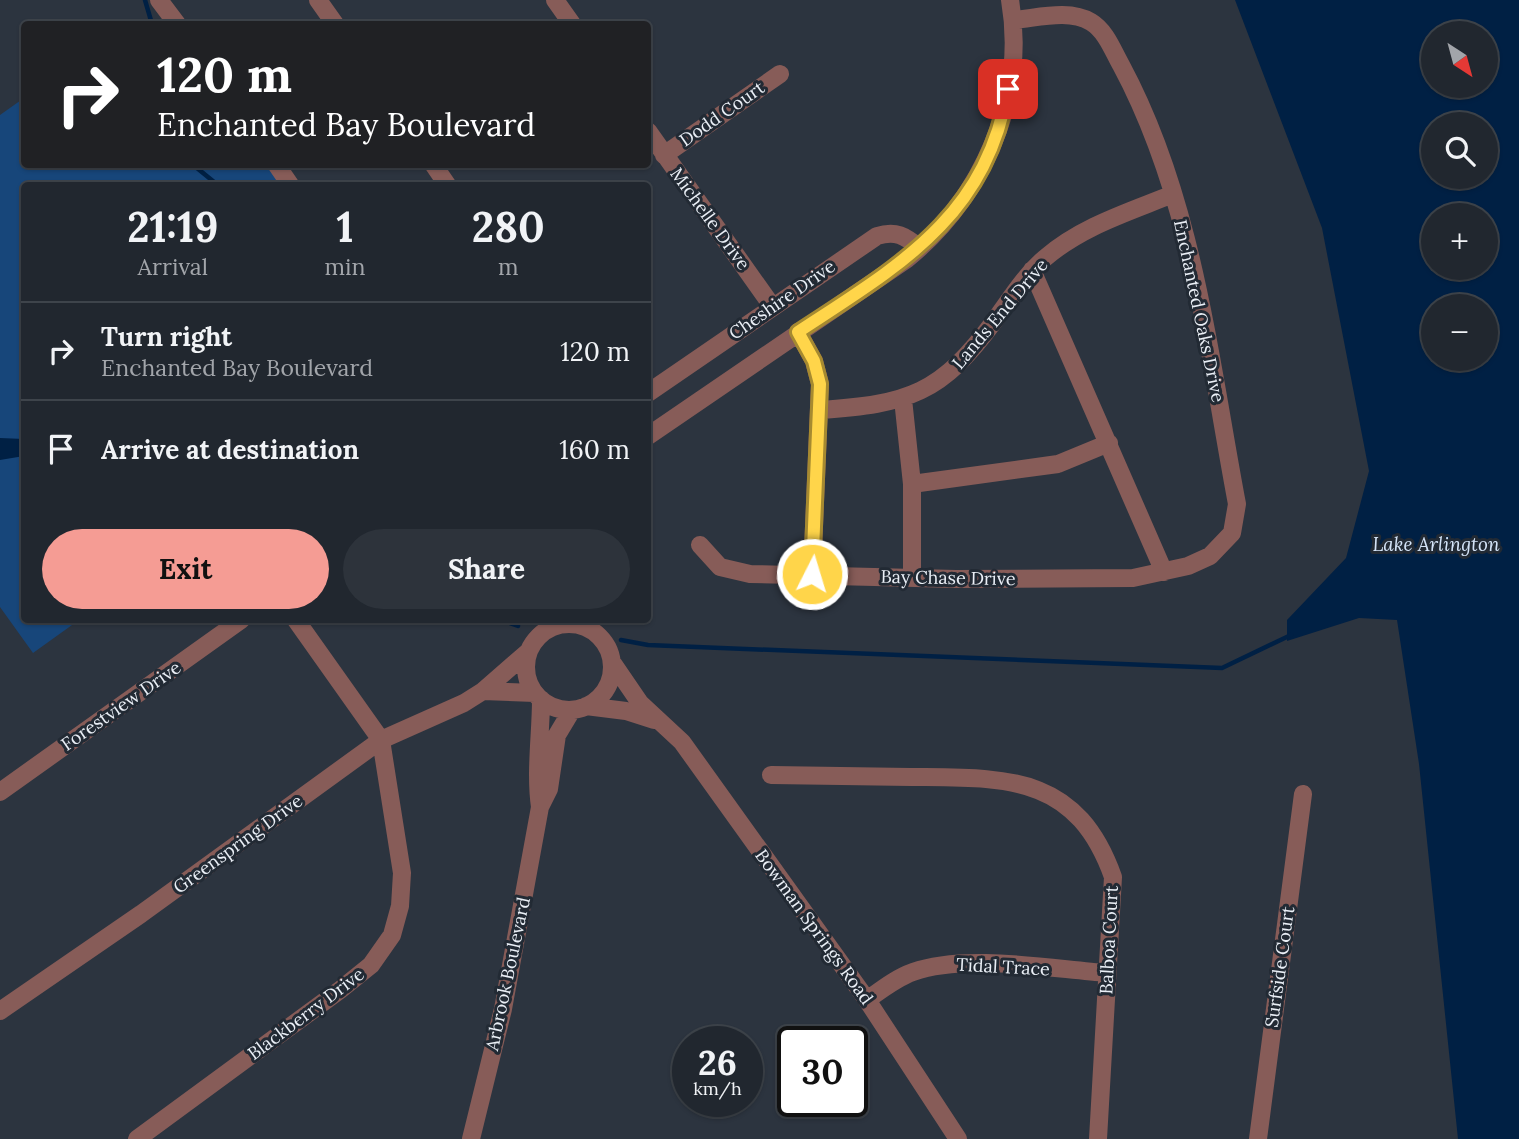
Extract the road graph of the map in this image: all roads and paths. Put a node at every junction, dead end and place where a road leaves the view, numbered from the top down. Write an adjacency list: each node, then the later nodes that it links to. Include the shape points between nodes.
1 (159, 0): 6 (street)
2 (318, 0): 7 (street)
3 (555, 0): 8 (street)
4 (1010, 0): 5 (street)
5 (1013, 20): 12 (street, Enchanted Oaks Drive, via 1072,15 1100,30 1133,88); 13 (street, via 1002,123 964,200)
6 (175, 21)
7 (333, 21)
8 (570, 21)
9 (780, 75): 11 (street, Dodd Court)
10 (651, 136): 11 (street, Michelle Drive)
11 (664, 155): 15 (street, Michelle Drive)
12 (1173, 194): 14 (street, Lands End Drive, via 1073,236); 24 (street, Enchanted Oaks Drive, via 1186,233 1237,504 1232,533 1221,546 1199,562)
13 (920, 248): 15 (street, Cheshire Drive, via 892,232 877,236); 16 (street)
14 (1032, 271): 18 (street, Lands End Drive, via 968,356 936,383); 21 (street)
15 (772, 306): 17 (street, Cheshire Drive)
16 (798, 332): 19 (street, via 814,361); 20 (street)
17 (651, 391)
18 (903, 399): 19 (street, Lands End Drive); 22 (street)
19 (820, 410): 25 (street)
20 (651, 434)
21 (1108, 443): 22 (street, via 1058,464); 24 (street)
22 (912, 484): 26 (street)
23 (700, 545): 25 (street, Bay Chase Drive, via 712,561 730,571)
24 (1164, 572): 26 (street, Bay Chase Drive, via 1108,580)
25 (812, 574): 26 (street, Bay Chase Drive)
26 (912, 578)
27 (238, 623): 39 (street, Forestview Drive)
28 (298, 623): 37 (street, Blackberry Drive)
29 (587, 624): 30 (street); 32 (street, via 608,649)
30 (544, 627): 31 (street)
31 (529, 651): 33 (street, Greenspring Drive); 34 (street, via 528,680)
32 (612, 662): 35 (street, via 606,689); 36 (street, Bowman Springs Road, via 628,689)
33 (483, 691): 34 (street, Greenspring Drive); 37 (street, Greenspring Drive)
34 (538, 696): 35 (street, via 559,709); 41 (street, Arbrook Boulevard)
35 (579, 708): 36 (street, Bowman Springs Road, via 626,711); 41 (street, Arbrook Boulevard, via 557,735 549,789)
36 (660, 722): 43 (street, Bowman Springs Road, via 682,742)
37 (381, 740): 44 (street, Greenspring Drive); 45 (street, Blackberry Drive, via 401,873 400,906 392,935 371,965 341,990)
38 (771, 775): 42 (street, Balboa Court, via 992,778 1032,786 1051,797 1083,820 1102,847 1113,877)
39 (0, 792)
40 (1303, 794): 49 (street, Surfside Court)
41 (540, 807): 46 (street, Arbrook Boulevard, via 510,970)
42 (1107, 973): 43 (street, Tidal Trace, via 940,965 912,972); 48 (street, Balboa Court)
43 (866, 1000): 47 (street, Bowman Springs Road)
44 (0, 1011)
45 (137, 1139)
46 (471, 1139)
47 (958, 1139)
48 (1098, 1139)
49 (1258, 1139)

